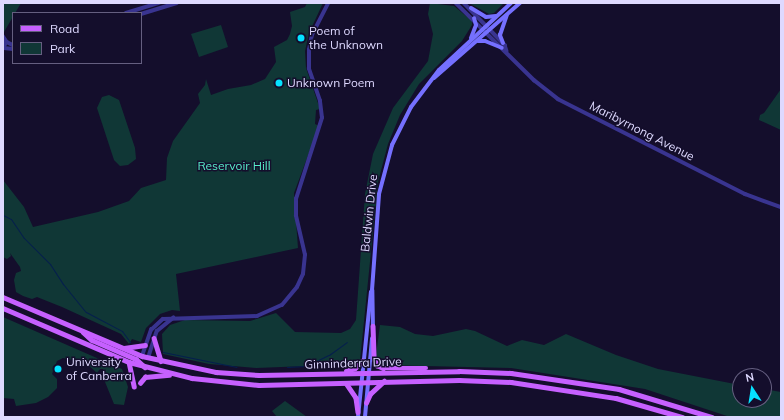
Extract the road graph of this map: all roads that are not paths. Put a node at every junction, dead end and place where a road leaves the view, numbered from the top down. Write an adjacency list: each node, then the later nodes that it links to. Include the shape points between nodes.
1 (158, 3): 9 (street)
2 (176, 3): 10 (street)
3 (328, 3): 30 (street, via 312,35 309,50 309,69 320,100 322,118 296,199 296,216 305,255 299,282 285,302 261,315 248,318)
4 (456, 3): 13 (street)
5 (464, 3): 8 (street)
6 (511, 3): 12 (main road, Baldwin Drive)
7 (520, 3): 11 (main road, Baldwin Drive)
8 (471, 8): 12 (main road, via 486,17); 14 (street)
9 (129, 12)
10 (142, 14)
11 (507, 15): 15 (main road, Baldwin Drive); 20 (main road, via 500,35)
12 (497, 16): 14 (main road, Baldwin Drive)
13 (474, 18): 14 (street); 17 (main road, via 476,25)
14 (485, 27): 15 (street); 17 (main road, Baldwin Drive)
15 (489, 31): 18 (main road, Baldwin Drive); 20 (street, Maribyrnong Avenue); 22 (street, Maribyrnong Avenue)
16 (3, 36): 19 (street)
17 (470, 40): 25 (main road, Baldwin Drive, via 446,62)
18 (478, 41): 22 (main road); 25 (main road, Baldwin Drive)
19 (7, 42): 21 (street); 23 (street)
20 (503, 43): 24 (street, Maribyrnong Avenue)
21 (12, 44)
22 (502, 48): 24 (street, Maribyrnong Avenue)
23 (3, 49)
24 (507, 51): 26 (street, Maribyrnong Avenue, via 534,80 565,102 745,194)
25 (432, 80): 27 (main road, Baldwin Drive, via 407,114 386,162 379,194)
26 (781, 207)
27 (372, 290): 31 (main road, Baldwin Drive); 39 (main road, Baldwin Drive)
28 (3, 297): 32 (main road, Ginninderra Drive)
29 (3, 308): 40 (main road, Ginninderra Drive)
30 (174, 318): 33 (street, via 161,326); 34 (street, via 166,318 155,325)
31 (373, 326): 42 (main road, via 374,358 377,365 383,368); 45 (main road, Baldwin Drive)
32 (80, 329): 35 (main road, Ginninderra Drive); 41 (main road, via 92,340 136,359)
33 (154, 338): 37 (street); 38 (main road)
34 (145, 345): 35 (main road); 36 (street)
35 (122, 348): 36 (main road, Ginninderra Drive)
36 (142, 356): 37 (main road, Ginninderra Drive)
37 (148, 358): 38 (main road, Ginninderra Drive)
38 (161, 361): 43 (main road, Ginninderra Drive, via 216,372 259,375)
39 (362, 361): 43 (main road, via 354,369); 44 (main road, Baldwin Drive)
40 (129, 362): 41 (main road, Ginninderra Drive); 52 (main road)
41 (145, 367): 46 (main road, Ginninderra Drive)
42 (459, 371): 45 (main road, Ginninderra Drive); 57 (main road, Ginninderra Drive, via 542,377 618,389)
43 (336, 373): 44 (main road, Ginninderra Drive)
44 (361, 373): 45 (main road, Ginninderra Drive); 48 (main road, Baldwin Drive)
45 (368, 373): 49 (main road, Baldwin Drive)
46 (172, 375): 50 (main road, via 145,377); 51 (main road, Ginninderra Drive, via 259,385)
47 (384, 381): 49 (main road, Ginninderra Drive); 53 (main road, via 370,394); 56 (main road, Ginninderra Drive, via 518,383 616,398)
48 (360, 382): 49 (main road, Ginninderra Drive); 51 (main road, Ginninderra Drive); 54 (main road, Baldwin Drive)
49 (368, 382): 53 (main road, Baldwin Drive)
50 (140, 383)
51 (346, 383): 54 (main road, via 356,398)
52 (134, 386)
53 (366, 403): 55 (main road, Baldwin Drive)
54 (358, 415)
55 (365, 417)
56 (682, 417)
57 (712, 417)

